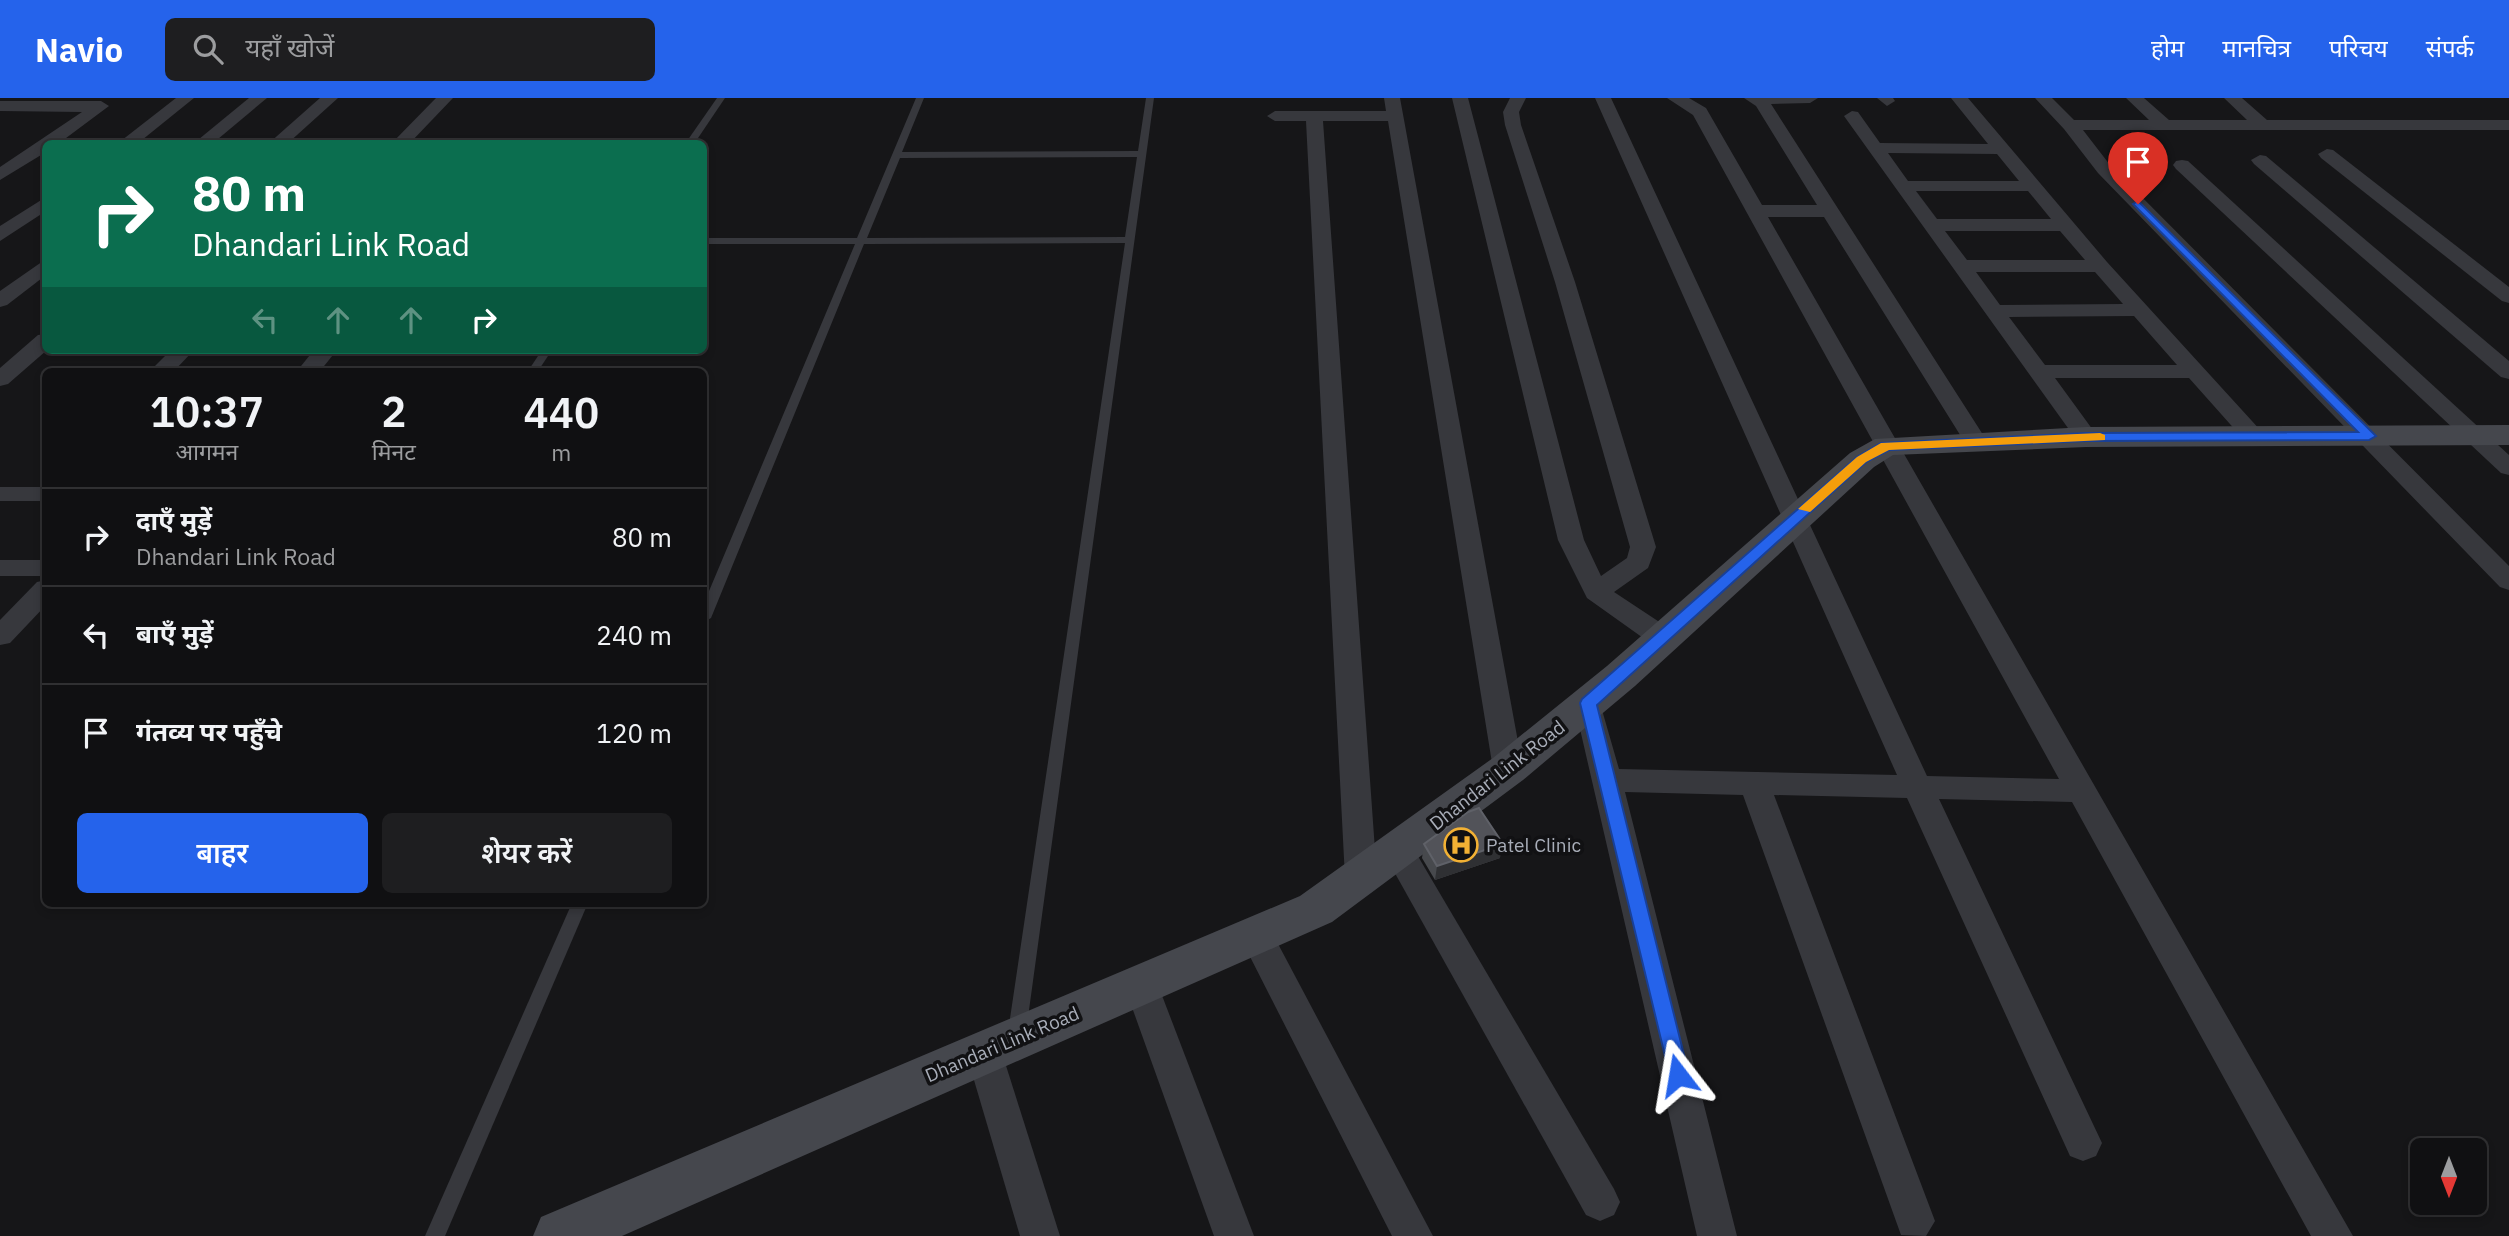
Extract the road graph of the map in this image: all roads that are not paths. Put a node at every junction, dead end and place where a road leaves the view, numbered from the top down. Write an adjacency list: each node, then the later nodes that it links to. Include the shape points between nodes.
1 (186, 98): 29 (street)
2 (259, 98): 30 (street)
3 (330, 98): 31 (street)
4 (445, 98): 32 (street)
5 (720, 98): 33 (lane)
6 (920, 98): 38 (lane)
7 (1150, 98): 37 (lane)
8 (1460, 98): 84 (street, via 1571,540)
9 (1518, 98): 84 (street, via 1511,113 1513,125 1643,547 1639,562)
10 (1603, 98): 79 (street)
11 (1675, 98): 46 (street, via 1700,112)
12 (1810, 98): 17 (street)
13 (1959, 98): 36 (street)
14 (2043, 98): 24 (street)
15 (2134, 98): 27 (street)
16 (2232, 98): 26 (street)
17 (1755, 99): 47 (street)
18 (106, 102): 19 (street); 28 (street)
19 (0, 106)
20 (1393, 107): 22 (street); 89 (street)
21 (1275, 116): 22 (street)
22 (1314, 116): 95 (street)
23 (1852, 116): 35 (street)
24 (2070, 125): 27 (street); 71 (street, via 2104,169)
25 (2509, 125): 26 (street)
26 (2264, 126): 27 (street)
27 (2166, 127)
28 (52, 140)
29 (130, 140)
30 (206, 140)
31 (281, 140)
32 (403, 140)
33 (692, 140)
34 (42, 147): 42 (street)
35 (1875, 148): 36 (street); 43 (street)
36 (1999, 149): 44 (street)
37 (1143, 154): 38 (lane); 52 (lane)
38 (895, 155): 51 (lane)
39 (2327, 155): 57 (street)
40 (2260, 160): 68 (street)
41 (2182, 165): 70 (street)
42 (0, 174)
43 (1902, 186): 44 (street); 48 (street)
44 (2031, 186): 49 (street)
45 (42, 205): 50 (street)
46 (1755, 211): 47 (street); 75 (street)
47 (1831, 211): 74 (street)
48 (1930, 225): 49 (street); 54 (street)
49 (2065, 225): 55 (street)
50 (0, 235)
51 (860, 240): 52 (lane); 53 (lane); 85 (lane)
52 (1131, 240): 99 (lane)
53 (707, 241)
54 (1961, 266): 55 (street); 60 (street)
55 (2099, 266): 59 (street)
56 (42, 268): 58 (street)
57 (2509, 297)
58 (0, 301)
59 (2139, 310): 60 (street); 66 (street)
60 (1993, 311): 67 (street)
61 (42, 343): 69 (street)
62 (179, 354): 64 (street)
63 (323, 354): 65 (street)
64 (164, 368)
65 (311, 368)
66 (2196, 371): 67 (street); 73 (street)
67 (2038, 372): 72 (street)
68 (2509, 372)
69 (0, 379)
70 (2492, 435): 71 (street, Dhandari Link Road); 76 (street)
71 (2369, 436): 73 (street, Dhandari Link Road); 82 (street)
72 (2086, 437): 73 (street, Dhandari Link Road); 74 (street, Dhandari Link Road)
73 (2254, 437)
74 (1975, 441): 75 (street, Dhandari Link Road)
75 (1886, 446): 79 (street, Dhandari Link Road, via 1862,460); 93 (street)
76 (2509, 468)
77 (41, 490): 78 (street)
78 (0, 494)
79 (1793, 520): 87 (street, Dhandari Link Road); 92 (street)
80 (0, 568): 81 (street)
81 (42, 568)
82 (2509, 581)
83 (42, 592): 86 (street)
84 (1596, 592): 87 (street)
85 (707, 611)
86 (0, 636)
87 (1663, 638): 88 (street, Dhandari Link Road)
88 (1588, 703): 89 (street, Dhandari Link Road); 90 (street)
89 (1507, 769): 94 (street, Dhandari Link Road)
90 (1606, 779): 91 (street); 108 (street)
91 (1754, 782): 92 (street); 102 (street)
92 (1917, 786): 93 (street); 100 (street)
93 (2081, 791): 109 (street)
94 (1398, 850): 95 (street, Dhandari Link Road); 101 (street)
95 (1361, 878): 97 (street, Dhandari Link Road, via 1316,909)
96 (578, 907): 103 (lane)
97 (1256, 935): 98 (street, Dhandari Link Road); 107 (street)
98 (1141, 985): 99 (street, Dhandari Link Road); 106 (street)
99 (1000, 1046): 104 (street, Dhandari Link Road); 105 (street)
100 (2083, 1143)
101 (1601, 1202)
102 (1915, 1222)
103 (435, 1236)
104 (559, 1236)
105 (1040, 1236)
106 (1234, 1236)
107 (1413, 1236)
108 (1717, 1236)
109 (2333, 1236)

